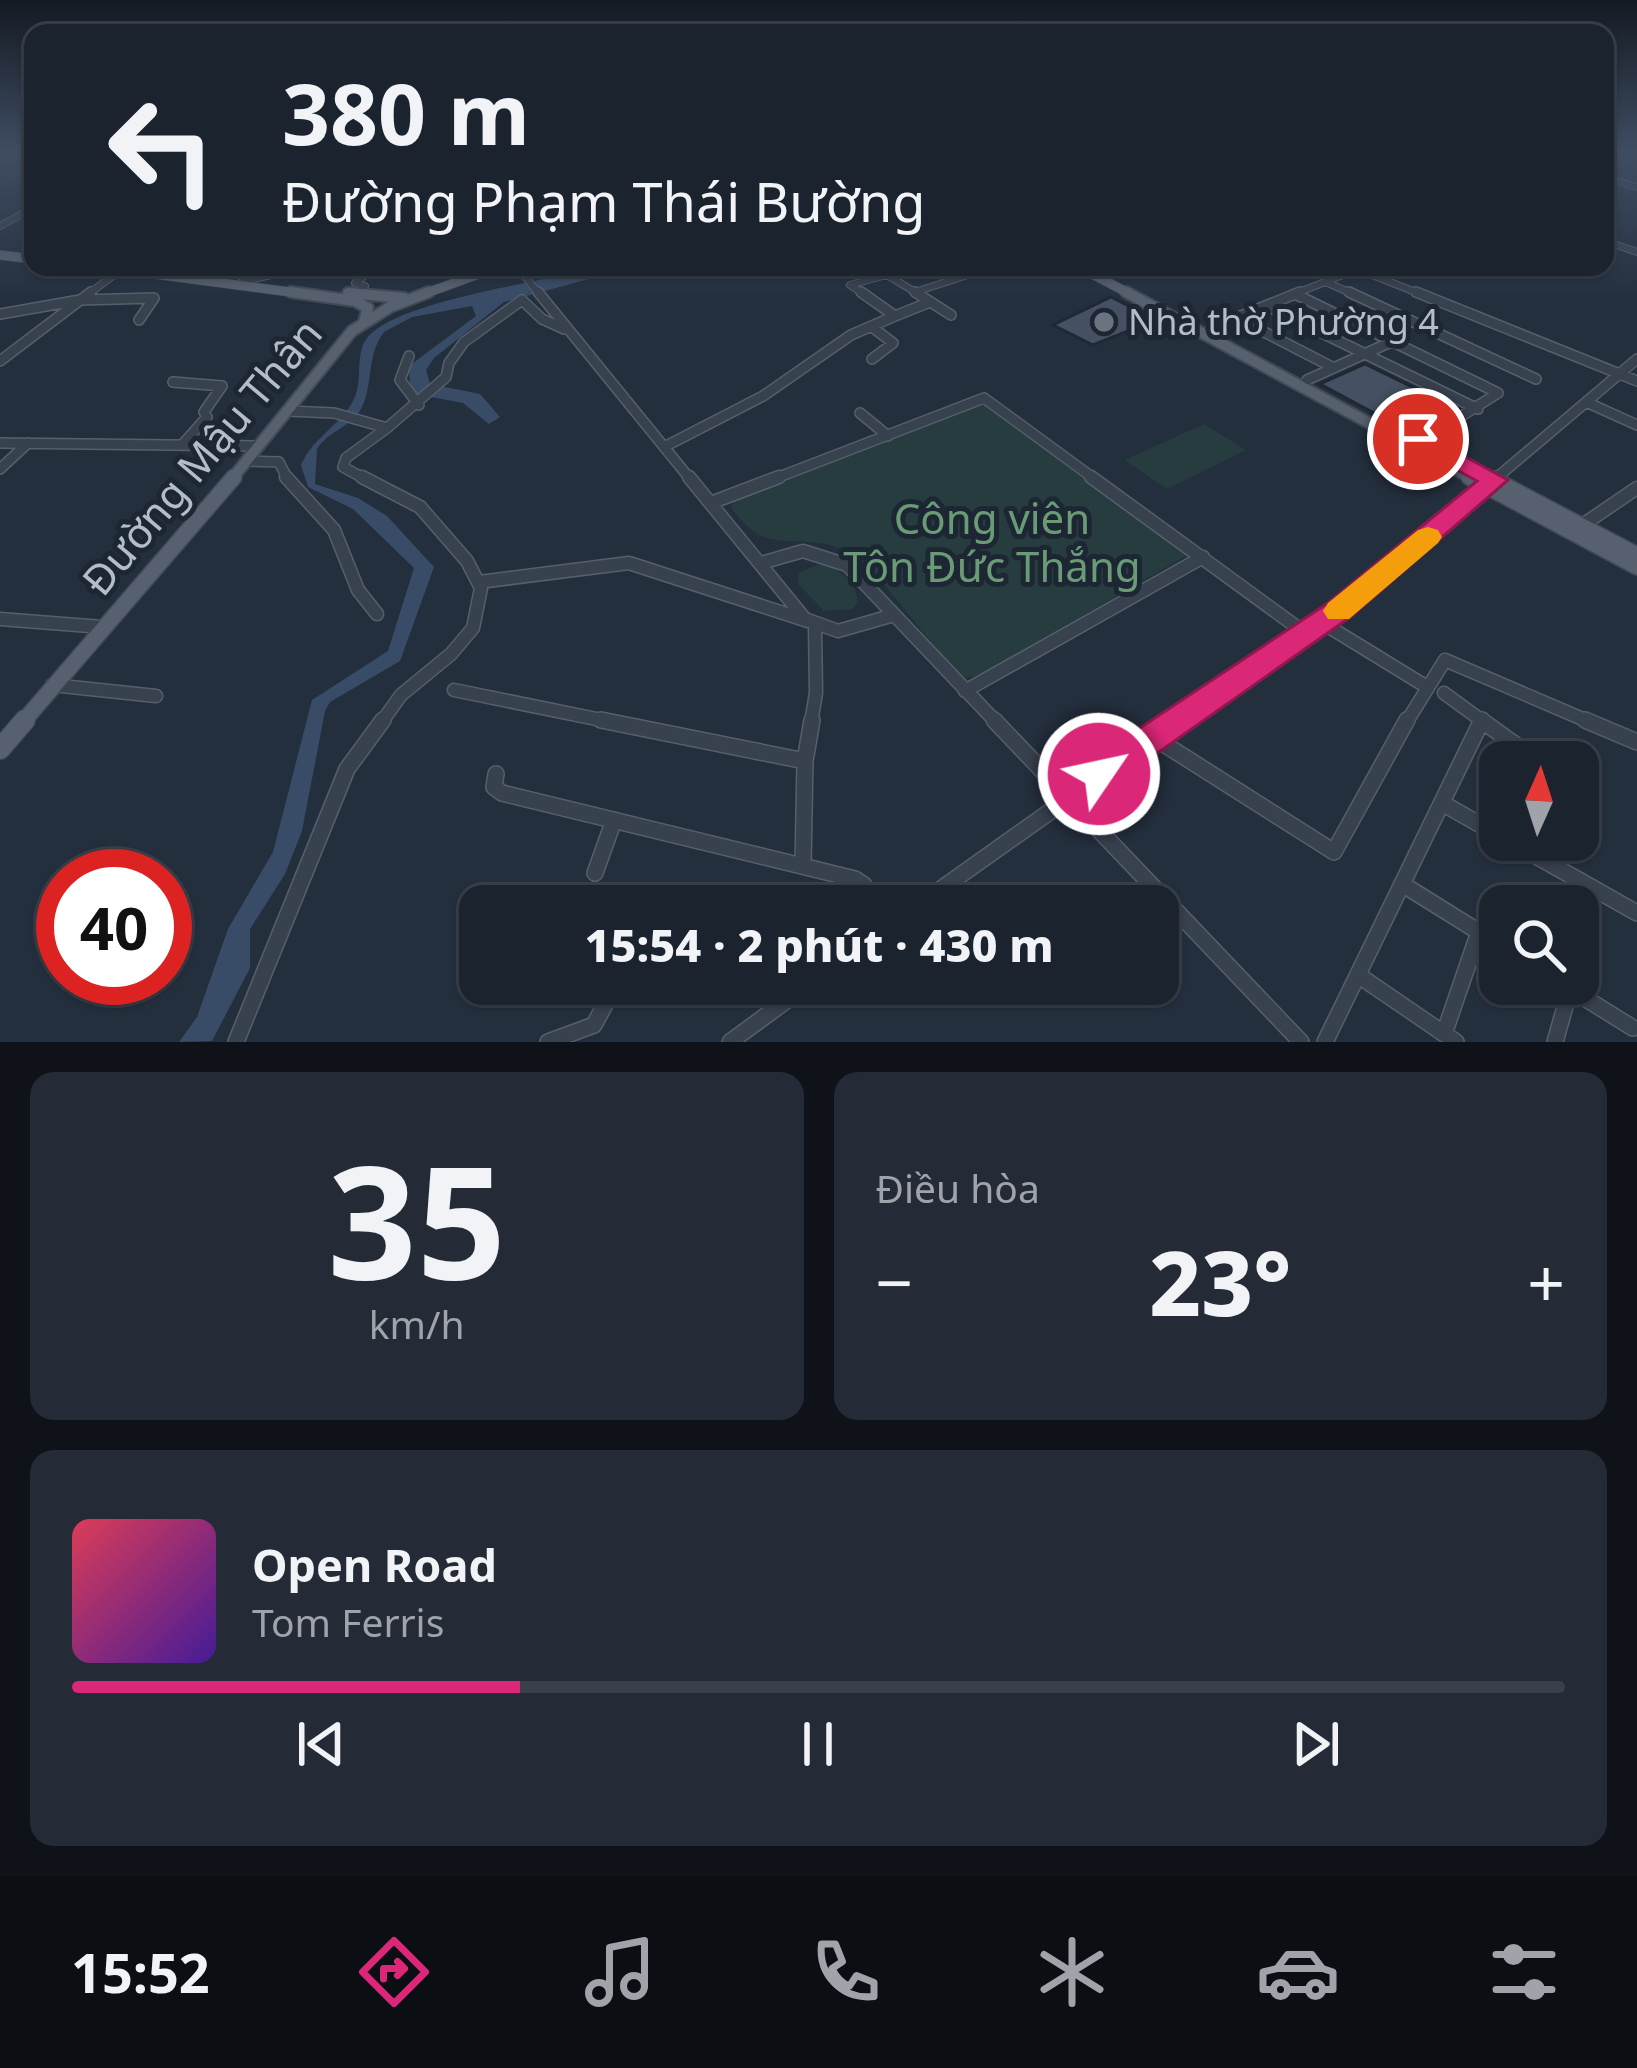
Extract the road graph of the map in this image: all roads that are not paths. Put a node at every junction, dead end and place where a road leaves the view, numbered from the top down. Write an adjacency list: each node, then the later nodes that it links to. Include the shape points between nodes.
1 (112, 276): 22 (street)
2 (190, 276): 21 (main road)
3 (216, 276): 16 (main road)
4 (240, 276): 16 (street)
5 (265, 276): 16 (street)
6 (364, 276): 21 (street, via 355,283 365,286)
7 (463, 276): 23 (main road, Đường Mậu Thân)
8 (524, 276): 34 (street)
9 (885, 276): 19 (street); 28 (street, via 850,285)
10 (965, 276): 19 (street)
11 (978, 276): 17 (street)
12 (1097, 276): 36 (main road)
13 (1113, 276): 33 (main road)
14 (1340, 276): 18 (street)
15 (1379, 276): 43 (street)
16 (246, 280): 21 (main road)
17 (984, 280)
18 (1326, 282): 20 (street); 44 (street)
19 (915, 292): 24 (street)
20 (1295, 295): 25 (street); 35 (street)
21 (358, 296): 23 (main road); 31 (main road, via 368,308)
22 (80, 300): 26 (street); 30 (street, via 154,298); 41 (street)
23 (387, 302): 31 (main road, Đường Mậu Thân)
24 (930, 302): 27 (street); 28 (street)
25 (1267, 306): 29 (street); 37 (street)
26 (0, 314)
27 (951, 314)
28 (895, 316): 32 (street)
29 (1238, 318): 33 (street); 42 (street)
30 (140, 320)
31 (364, 321): 51 (main road, Đường Mậu Thân)
32 (872, 327): 39 (street, via 893,343); 61 (street)
33 (1211, 328): 36 (main road)
34 (570, 332): 49 (street, via 522,300 466,340); 61 (street)
35 (1393, 341): 37 (street); 50 (street, via 1498,393)
36 (1244, 350): 45 (main road); 64 (main road)
37 (1365, 354): 42 (street); 50 (street)
38 (410, 356): 49 (street, via 400,380)
39 (872, 359)
40 (1637, 359): 43 (street)
41 (0, 361)
42 (1334, 368): 45 (street)
43 (1620, 373): 46 (street); 48 (street)
44 (1536, 379)
45 (1307, 380): 56 (main road)
46 (1637, 381)
47 (172, 382): 59 (street, via 222,386)
48 (1586, 402): 53 (street); 64 (street)
49 (419, 406): 54 (street)
50 (1478, 409): 56 (street)
51 (288, 412): 54 (street, via 334,413); 60 (main road, Đường Mậu Thân)
52 (860, 413): 55 (street)
53 (1637, 425)
54 (379, 426): 72 (street, via 343,467 420,507)
55 (888, 436): 66 (street); 69 (street, via 984,398)
56 (1421, 441): 64 (main road)
57 (0, 443): 58 (street)
58 (28, 443): 59 (street); 63 (street)
59 (182, 445): 60 (street)
60 (260, 446): 62 (main road, Đường Mậu Thân)
61 (666, 446): 66 (street)
62 (248, 461): 73 (street, via 279,463 335,531 355,592); 78 (main road, Đường Mậu Thân)
63 (0, 469)
64 (1491, 483): 67 (main road); 71 (main road); 76 (street)
65 (1634, 493): 67 (street)
66 (713, 502): 70 (street)
67 (1581, 526): 68 (main road)
68 (1637, 555)
69 (1203, 557): 79 (street); 83 (street)
70 (761, 562): 74 (street, via 803,551 832,556); 77 (street)
71 (1637, 567)
72 (479, 582): 77 (street, via 629,562); 112 (street, via 473,628 401,695 347,770)
73 (377, 614)
74 (893, 615): 77 (street, via 845,632); 83 (street)
75 (0, 619): 78 (street)
76 (1321, 622): 79 (street); 81 (street)
77 (812, 623): 91 (street, via 816,693)
78 (101, 627): 80 (main road, Đường Mậu Thân)
79 (1305, 633): 87 (street)
80 (52, 685): 85 (street); 90 (main road, Đường Mậu Thân)
81 (1427, 687): 87 (street, via 1334,852); 89 (street, via 1445,660)
82 (454, 689): 91 (street)
83 (965, 691): 93 (street)
84 (1444, 692): 86 (street)
85 (156, 696)
86 (1482, 720): 88 (street); 94 (street)
87 (1154, 737): 93 (street)
88 (1510, 741)
89 (1637, 742)
90 (0, 749)
91 (806, 761): 98 (street)
92 (496, 774): 95 (street, via 502,793)
93 (1068, 796): 102 (street); 115 (street)
94 (1442, 803): 96 (street); 100 (street)
95 (614, 820): 98 (street); 99 (street)
96 (1479, 824)
97 (1545, 861): 103 (street)
98 (803, 866): 101 (street)
99 (595, 873)
100 (1402, 884): 104 (street); 105 (street)
101 (863, 885)
102 (945, 885)
103 (1637, 913)
104 (1479, 932): 111 (street)
105 (1358, 975): 111 (street); 116 (street)
106 (604, 1005): 113 (street, via 594,1024)
107 (1562, 1005): 117 (street)
108 (1596, 1005): 110 (street)
109 (778, 1006): 114 (street)
110 (1633, 1028)
111 (1450, 1038)
112 (236, 1042)
113 (548, 1042)
114 (730, 1042)
115 (1301, 1042)
116 (1325, 1042)
117 (1555, 1042)

